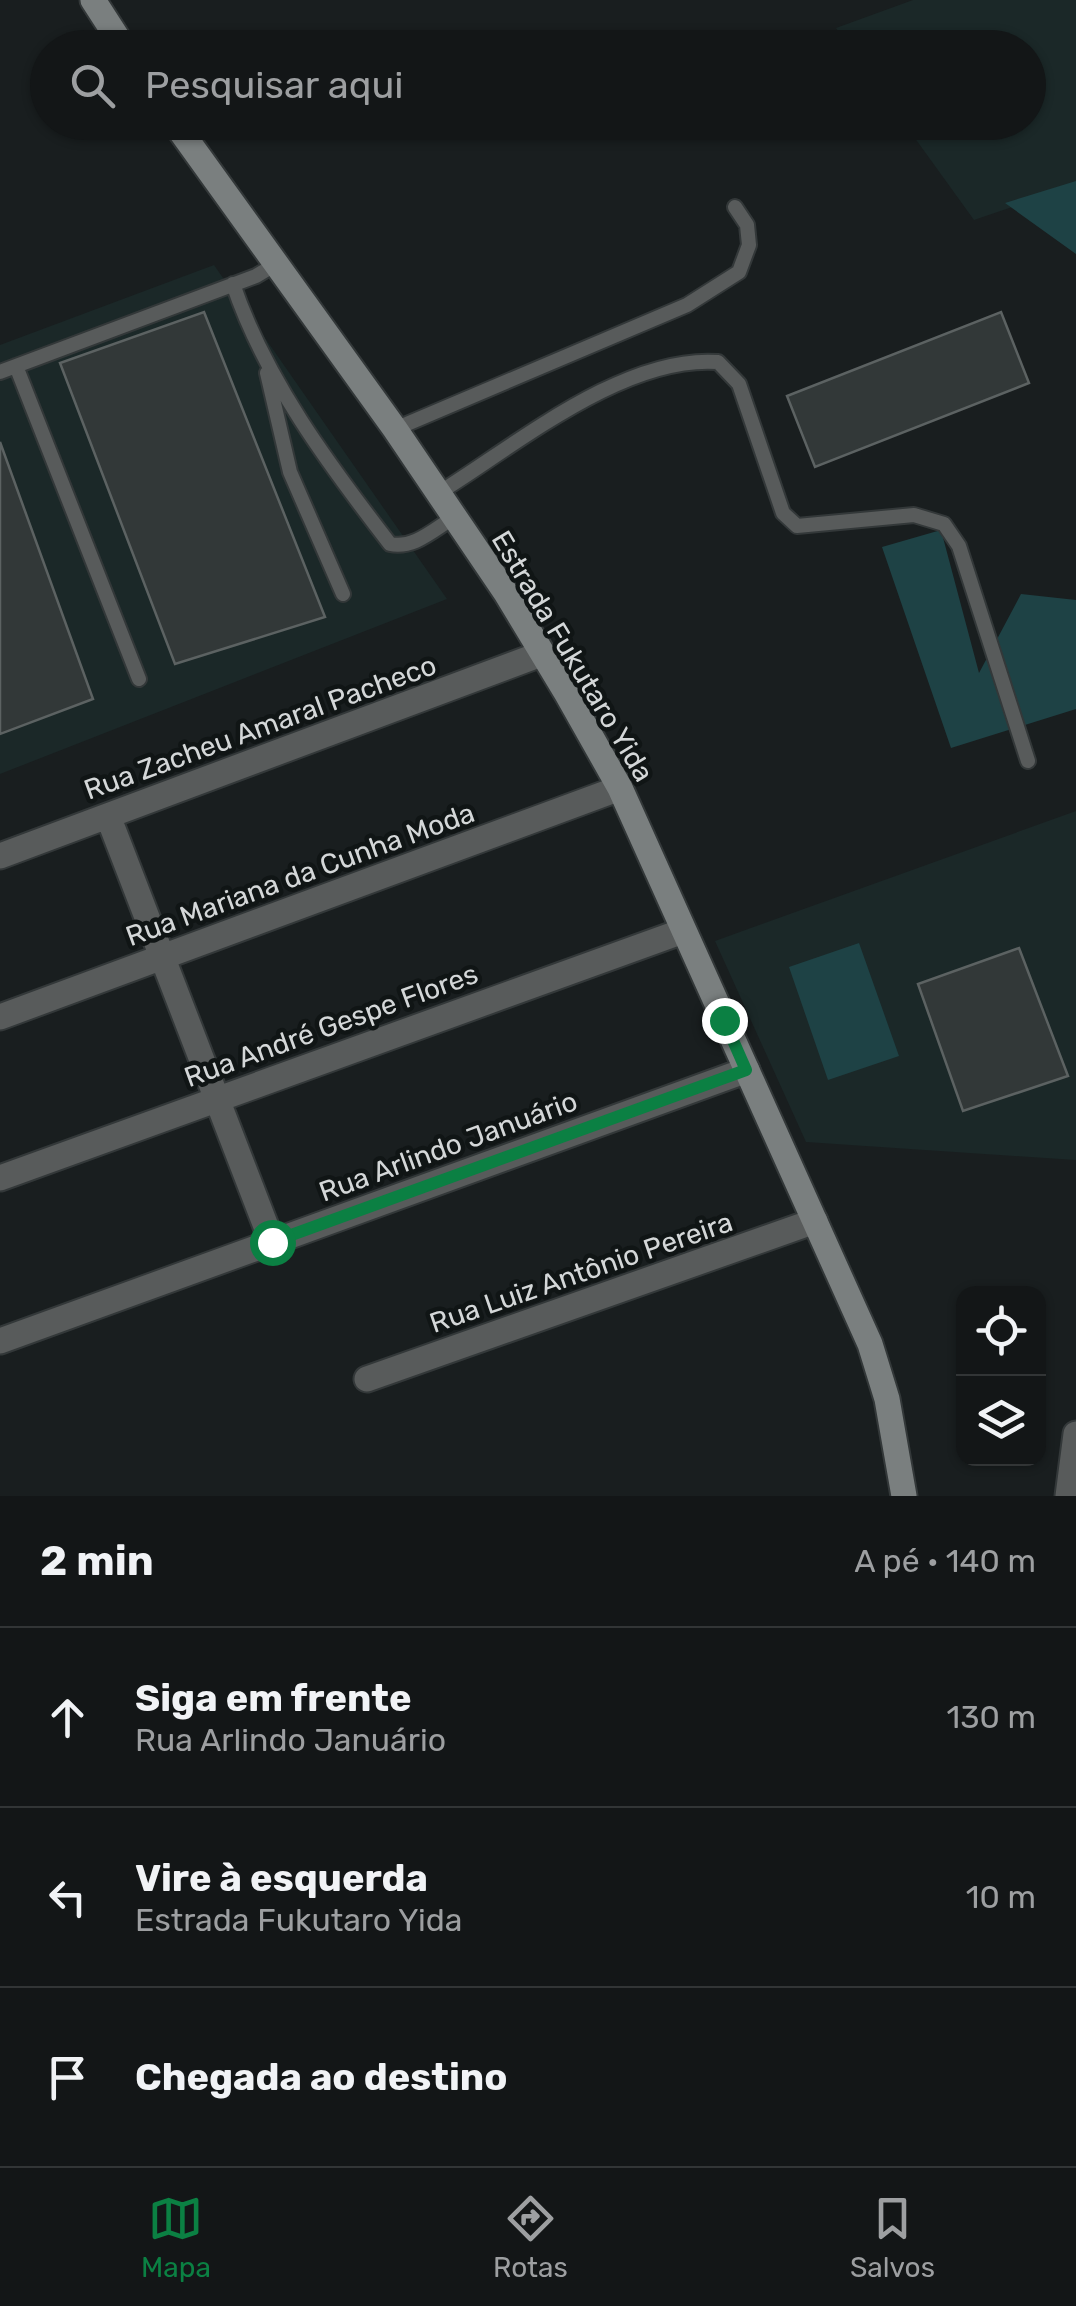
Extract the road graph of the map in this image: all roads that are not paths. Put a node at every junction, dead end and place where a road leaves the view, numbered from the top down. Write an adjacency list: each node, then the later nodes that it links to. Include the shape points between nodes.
1 (93, 0): 2 (street)
2 (112, 30)
3 (187, 140): 5 (street, Estrada Fukutaro Yida)
4 (735, 206): 10 (lane, via 747,225 748,245 738,272 687,305)
5 (276, 264): 6 (lane); 10 (street, Estrada Fukutaro Yida)
6 (233, 284): 7 (lane); 8 (lane)
7 (264, 358): 12 (lane, via 390,544 416,542); 13 (lane, via 290,472)
8 (16, 366): 9 (lane); 15 (lane)
9 (0, 372)
10 (395, 429): 11 (street, Estrada Fukutaro Yida)
11 (436, 495): 12 (street, Estrada Fukutaro Yida); 16 (lane, via 613,385 686,360 718,362 738,384 783,513 797,526 914,515 944,524 960,546)
12 (453, 518): 14 (street, Estrada Fukutaro Yida)
13 (343, 594)
14 (541, 654): 17 (street, Estrada Fukutaro Yida); 18 (street, Rua Zacheu Amaral Pacheco)
15 (139, 679)
16 (1028, 760)
17 (620, 788): 20 (street, Estrada Fukutaro Yida); 21 (street, Rua Mariana da Cunha Moda)
18 (108, 816): 19 (street, Rua Zacheu Amaral Pacheco); 21 (street)
19 (0, 856)
20 (683, 931): 23 (street, Estrada Fukutaro Yida); 24 (street, Rua André Gespe Flores)
21 (161, 958): 22 (street, Rua Mariana da Cunha Moda); 24 (street)
22 (0, 1017)
23 (746, 1070): 26 (street, Estrada Fukutaro Yida); 27 (street, Rua Arlindo Januário)
24 (215, 1097): 25 (street, Rua André Gespe Flores); 27 (street)
25 (0, 1178)
26 (815, 1221): 29 (street, Rua Luiz Antônio Pereira); 31 (street, Estrada Fukutaro Yida, via 870,1344)
27 (272, 1242): 28 (street, Rua Arlindo Januário)
28 (0, 1341)
29 (367, 1379)
30 (1076, 1436): 32 (street)
31 (904, 1496)
32 (1068, 1496)

